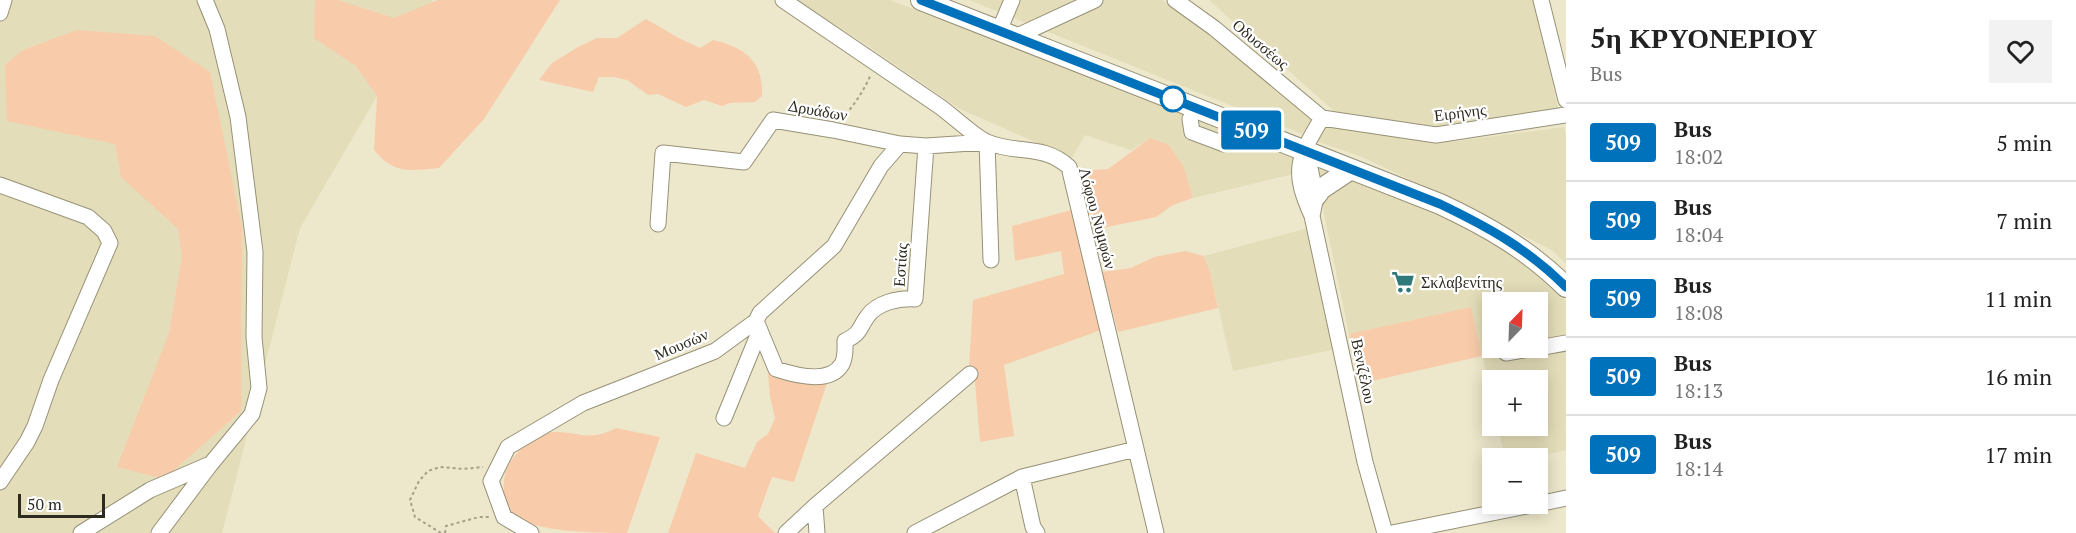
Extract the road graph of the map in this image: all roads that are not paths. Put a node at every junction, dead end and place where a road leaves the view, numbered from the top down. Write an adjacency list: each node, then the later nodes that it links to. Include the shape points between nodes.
1 (4, 0): 9 (street)
2 (205, 0): 35 (street, via 217,29 238,117 255,252 254,337 259,388 252,414)
3 (783, 0): 16 (street, Λόφου Νυμφών)
4 (921, 0): 10 (main road)
5 (1012, 0): 10 (street)
6 (1095, 0): 10 (street)
7 (1175, 0): 13 (street, Οδυσσέως)
8 (1545, 2): 11 (street)
9 (0, 13)
10 (1007, 34): 19 (main road)
11 (1566, 100)
12 (1566, 115): 13 (street, Ειρήνης, via 1436,135)
13 (1322, 118): 19 (street)
14 (1190, 119): 15 (street, via 1192,132 1224,144)
15 (1233, 135)
16 (987, 142): 18 (street, Δρυάδων); 25 (street); 32 (street, Λόφου Νυμφών, via 1043,152 1069,167)
17 (900, 144): 18 (street, Δρυάδων); 24 (street, Δρυάδων, via 773,120 744,162 663,153); 27 (street, Μουσών, via 881,166 834,246 760,313)
18 (926, 146): 27 (street, Εστίας, via 915,299 898,299 873,310 860,331 844,341 841,366 818,377 797,377 776,369)
19 (1303, 149): 20 (main road); 22 (street, Βενιζέλου); 23 (street, Βενιζέλου, via 1299,170)
20 (1352, 169): 22 (main road); 26 (main road, via 1495,231 1525,250)
21 (0, 184): 34 (street, via 88,217 104,231 110,243 35,426)
22 (1316, 196): 23 (street, Βενιζέλου)
23 (1312, 216): 50 (street, Βενιζέλου, via 1365,462)
24 (658, 224)
25 (991, 260)
26 (1566, 287)
27 (758, 325): 31 (street); 44 (street, Μουσών, via 715,351 583,403 508,447 490,481 504,517)
28 (1566, 343): 29 (street)
29 (1548, 346)
30 (970, 374): 40 (street)
31 (724, 418)
32 (1136, 449): 36 (street); 49 (street, Λόφου Νυμφών)
33 (0, 452): 34 (street)
34 (18, 455): 37 (street)
35 (210, 465): 42 (street, via 150,490); 43 (street)
36 (1022, 477): 47 (street); 48 (street)
37 (0, 482)
38 (1566, 498): 39 (street)
39 (1548, 502)
40 (814, 506): 45 (street); 46 (street)
41 (1487, 514): 51 (street)
42 (81, 533)
43 (159, 533)
44 (531, 533)
45 (786, 533)
46 (818, 533)
47 (915, 533)
48 (1036, 533)
49 (1156, 533)
50 (1385, 533)
51 (1392, 533)

